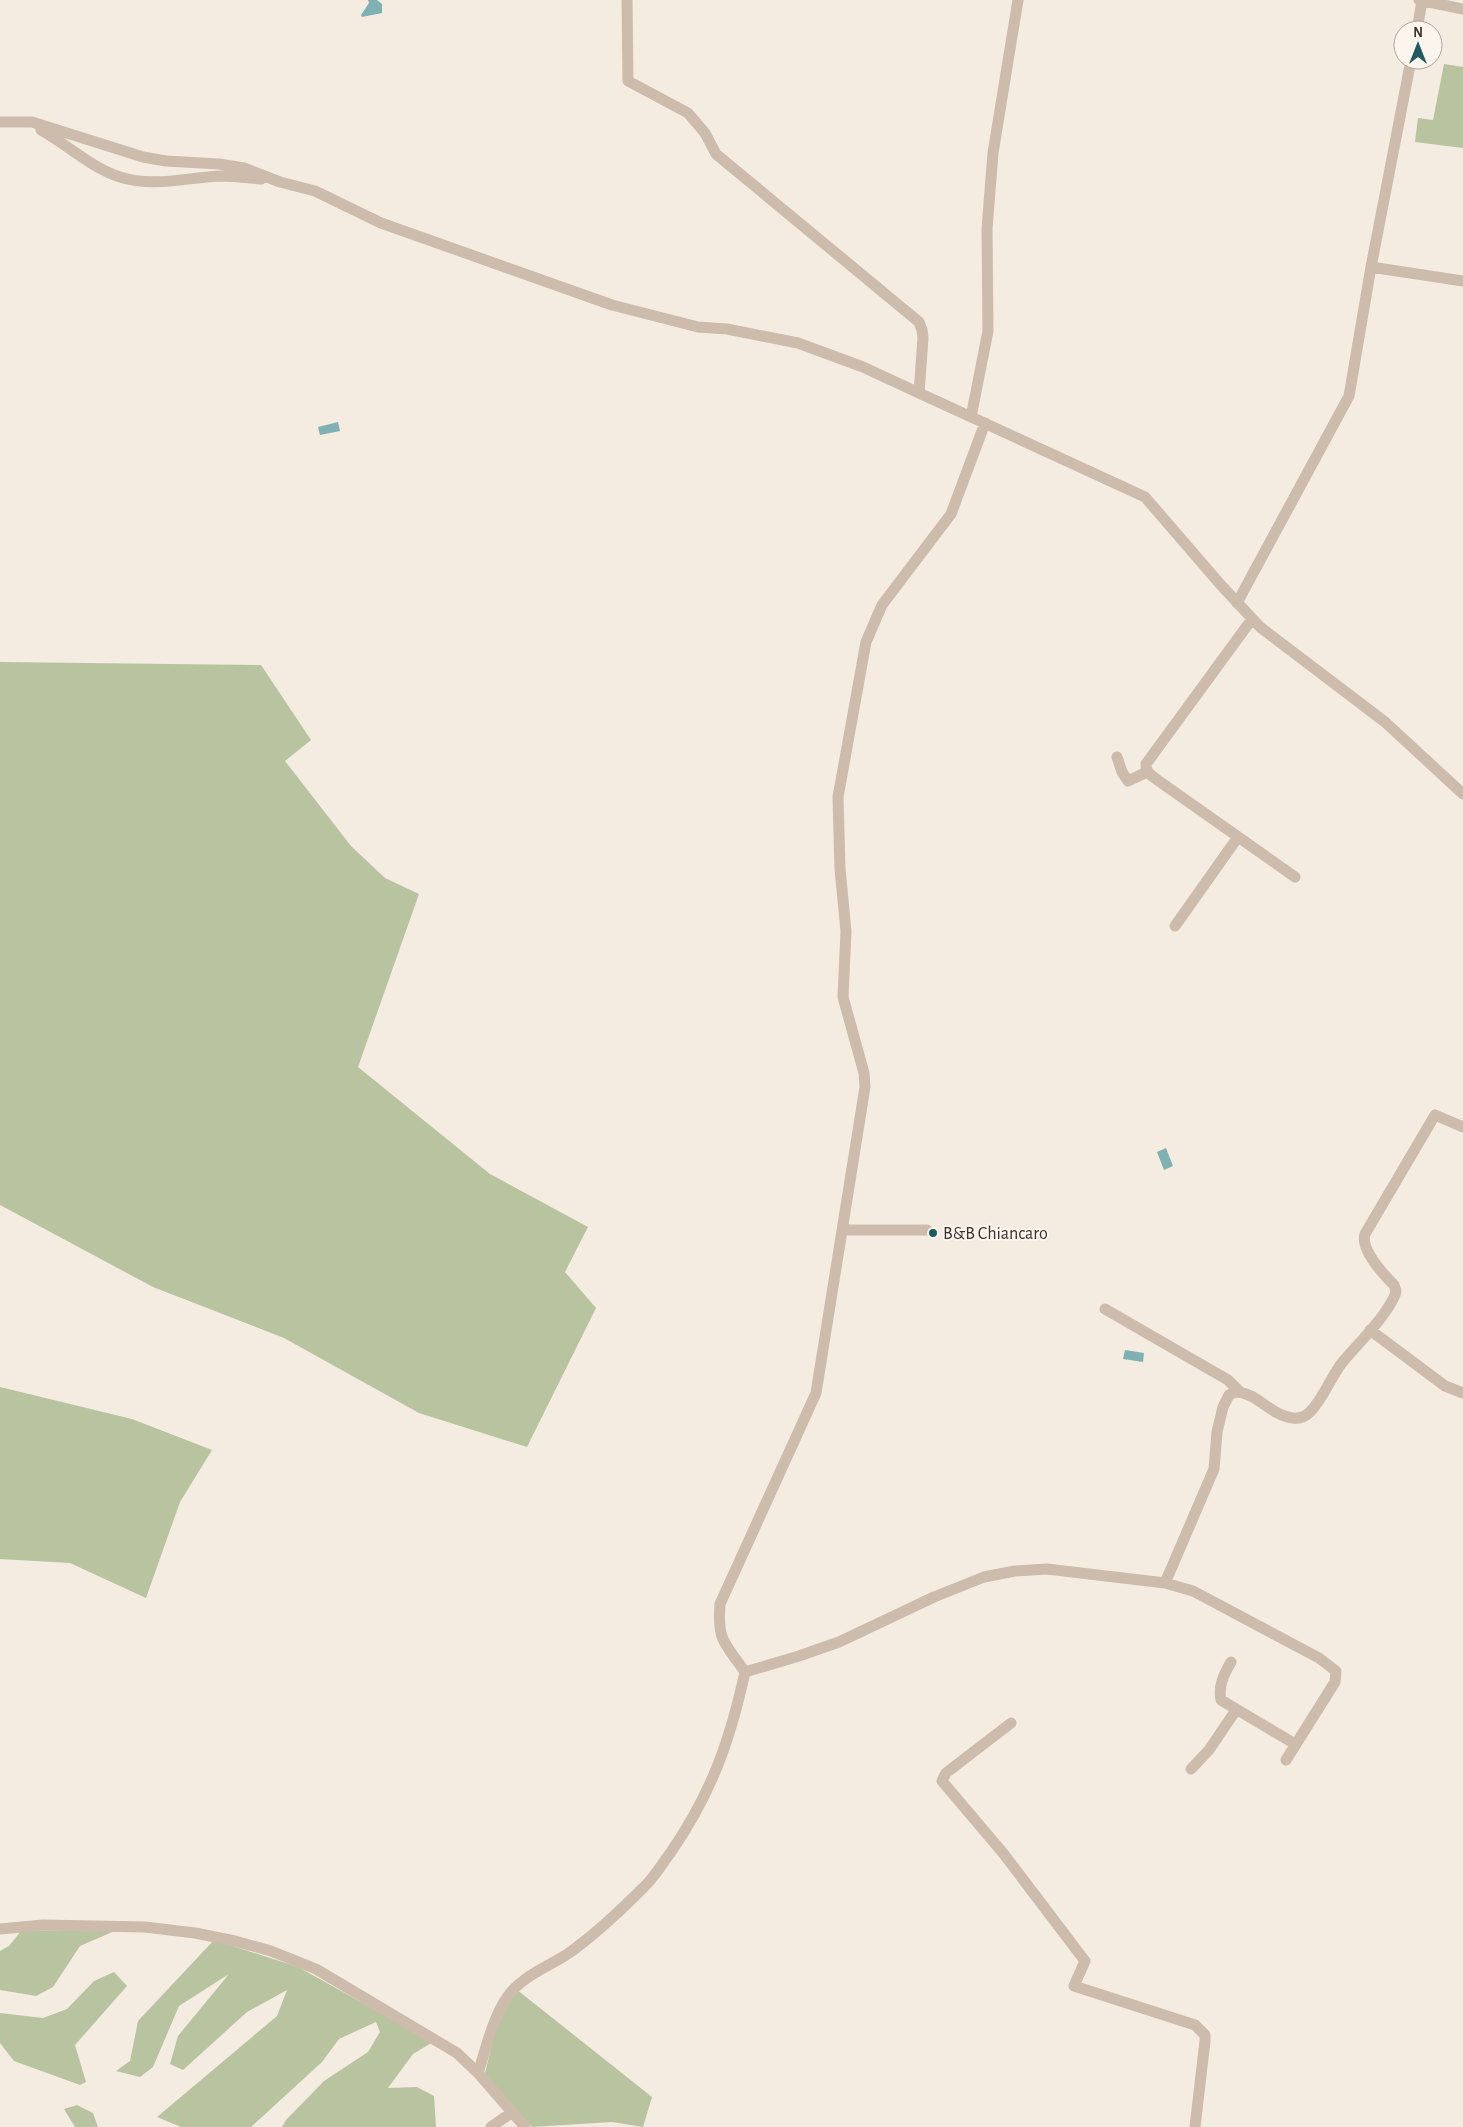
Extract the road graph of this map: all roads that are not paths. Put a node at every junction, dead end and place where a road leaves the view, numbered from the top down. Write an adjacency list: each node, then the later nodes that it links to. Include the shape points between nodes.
1 (627, 0): 12 (street, via 628,81 688,114 705,133 716,154 919,322 923,338)
2 (1018, 0): 13 (street, via 993,153 987,229 988,330)
3 (1420, 0): 4 (street); 5 (street)
4 (1463, 9)
5 (1418, 20)
6 (1409, 70): 10 (street)
7 (0, 122): 8 (street)
8 (22, 122): 9 (street, via 32,122 143,157 244,168); 9 (street, via 54,137 101,169 130,180 164,182 223,176)
9 (280, 182): 12 (street, via 315,191 381,223 612,304 698,327 727,329 798,343 863,367)
10 (1371, 267): 11 (street); 15 (street, via 1349,396)
11 (1463, 281)
12 (919, 393): 13 (street)
13 (971, 417): 14 (street)
14 (985, 424): 15 (street, via 1145,497); 24 (street, via 951,514 882,605 872,627 866,642 846,748 838,798 846,931 843,997 865,1087)
15 (1237, 603): 16 (street)
16 (1252, 619): 18 (street, via 1146,764); 19 (street, via 1385,722)
17 (1118, 758): 18 (street, via 1128,781)
18 (1147, 772): 20 (street)
19 (1463, 794)
20 (1238, 837): 21 (street); 22 (street)
21 (1295, 877)
22 (1175, 926)
23 (1463, 1127): 27 (street, via 1435,1115 1365,1234 1365,1248 1396,1291 1392,1302)
24 (842, 1230): 25 (street); 32 (street, via 816,1393 720,1604 721,1637)
25 (927, 1230)
26 (1104, 1309): 28 (street, via 1228,1380)
27 (1370, 1330): 28 (street, via 1340,1365 1314,1408 1305,1416 1284,1416); 29 (street, via 1445,1386)
28 (1240, 1392): 30 (street, via 1225,1400 1217,1432 1214,1469)
29 (1463, 1393)
30 (1165, 1584): 32 (street, via 1047,1569 984,1577 839,1642); 35 (street, via 1193,1591 1319,1658 1336,1671 1335,1682)
31 (1230, 1662): 33 (street, via 1219,1691 1221,1700)
32 (745, 1672): 39 (street, via 734,1720 710,1788 687,1828 644,1887 567,1954 518,1984 509,1994 501,2005)
33 (1236, 1710): 35 (street); 37 (street, via 1209,1750)
34 (1011, 1723): 43 (street, via 946,1773 942,1781 1085,1961 1074,1986 1202,2030 1205,2041)
35 (1295, 1744): 36 (street)
36 (1286, 1760)
37 (1191, 1769)
38 (0, 1929): 39 (street, via 43,1926 145,1928 195,1933 270,1951 316,1969 372,2001 458,2053)
39 (478, 2073): 40 (street)
40 (511, 2113): 41 (street); 42 (street)
41 (491, 2127)
42 (525, 2127)
43 (1195, 2127)

